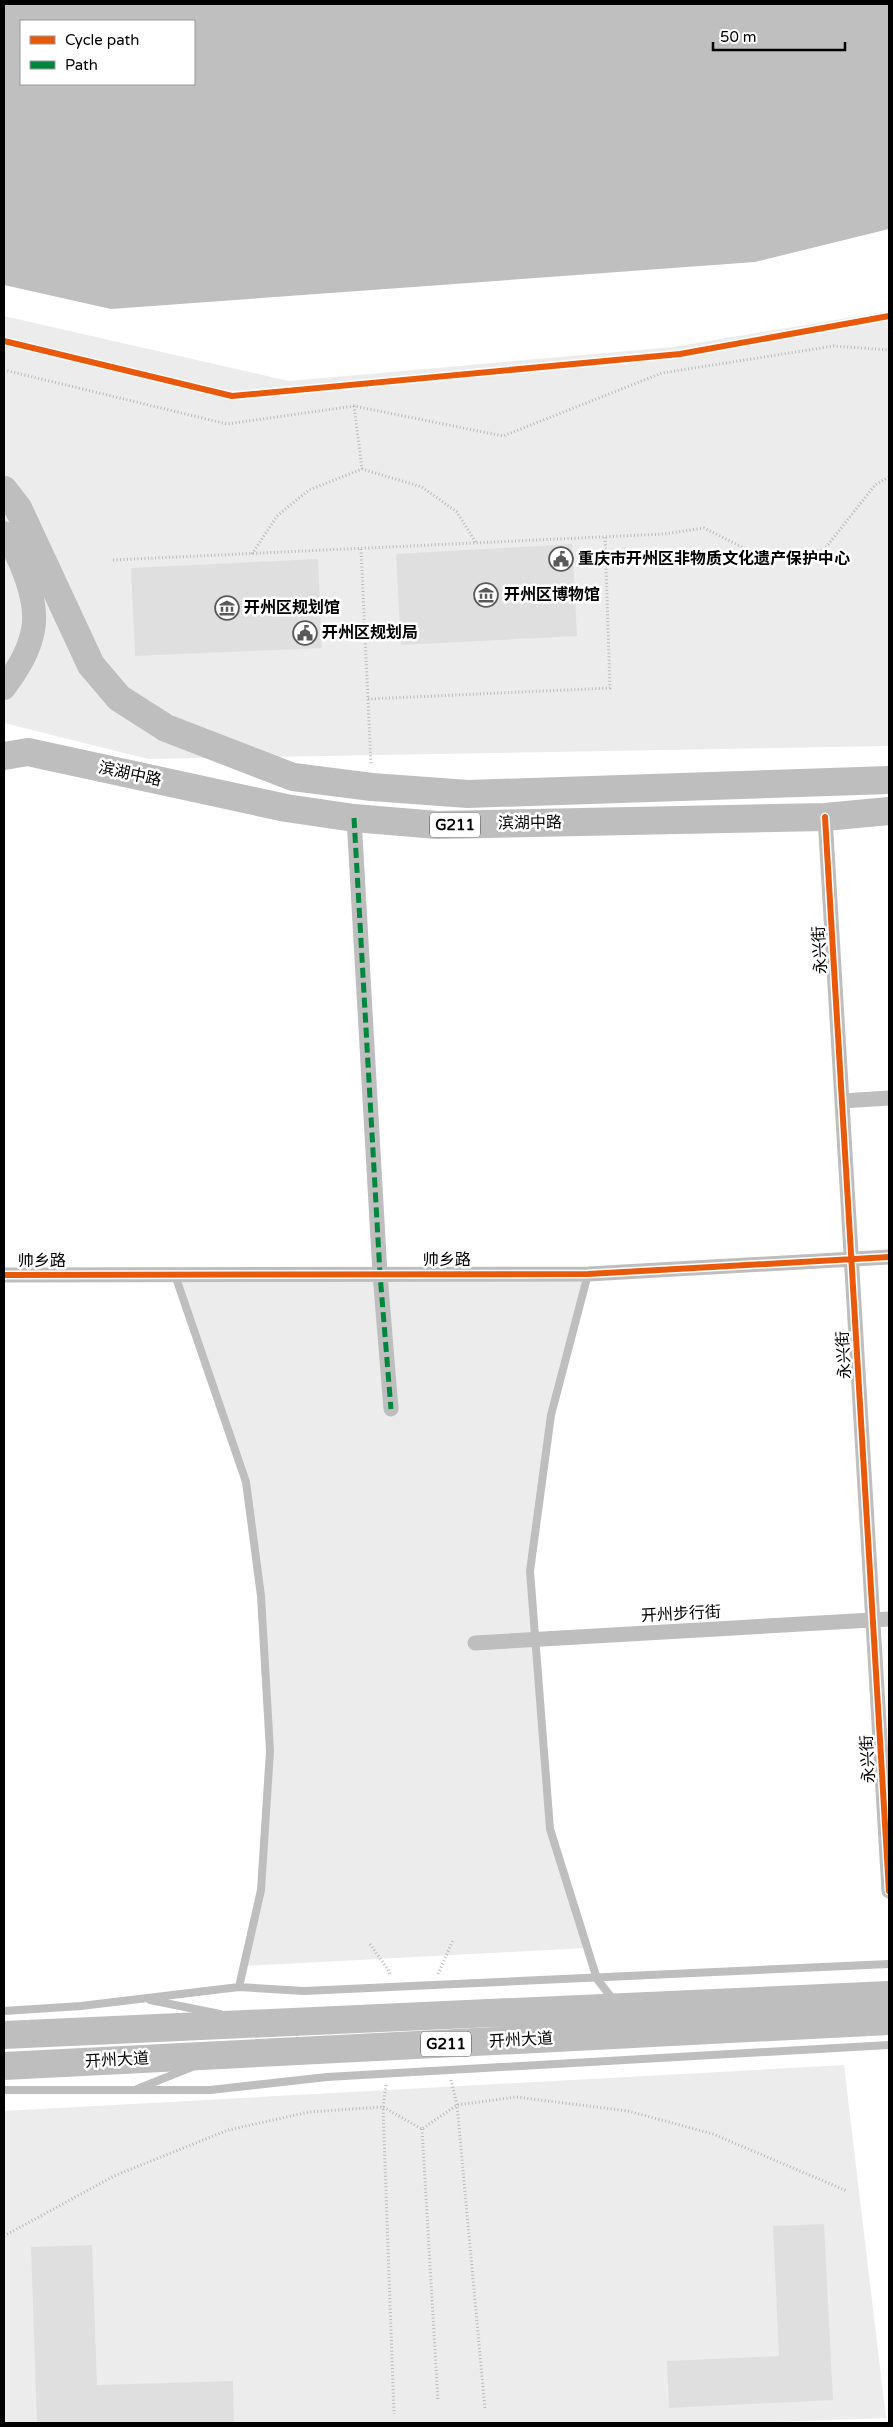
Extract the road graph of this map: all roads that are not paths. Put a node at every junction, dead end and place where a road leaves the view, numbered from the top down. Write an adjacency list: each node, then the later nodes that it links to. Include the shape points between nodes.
1 (4, 490): 5 (highway, 滨湖中路 / G211, via 18,508 91,665 119,698 166,728 293,777 468,794)
2 (4, 533): 3 (main road, via 21,564 32,598 34,629 21,664)
3 (4, 688)
4 (12, 751): 8 (highway, 滨湖中路 / G211, via 286,808)
5 (889, 780)
6 (889, 811): 7 (highway, 滨湖中路 / G211)
7 (826, 817): 8 (highway, 滨湖中路 / G211, via 438,825); 10 (street, 永兴街)
8 (354, 818): 13 (street)
9 (889, 1098): 10 (street)
10 (842, 1101): 12 (street, 永兴街)
11 (889, 1257): 12 (street, 帅乡路)
12 (852, 1258): 14 (street, 帅乡路); 19 (street, 永兴街)
13 (380, 1274): 14 (street, 帅乡路); 16 (street, 帅乡路); 17 (street)
14 (588, 1274): 20 (lane, via 552,1414 530,1571)
15 (4, 1275): 16 (street, 帅乡路)
16 (175, 1275): 25 (lane, via 246,1482 261,1596 270,1751 261,1890)
17 (391, 1409)
18 (889, 1619): 19 (street, 开州步行街)
19 (873, 1620): 20 (street, 开州步行街); 22 (street, 永兴街)
20 (535, 1640): 21 (street, 开州步行街); 24 (lane, via 550,1829)
21 (474, 1643)
22 (889, 1891)
23 (889, 1964): 24 (lane)
24 (596, 1979): 25 (lane, via 304,1991); 28 (lane)
25 (239, 1987): 27 (lane)
26 (889, 1995): 28 (highway, 开州大道 / G211)
27 (144, 1998): 29 (lane); 31 (lane)
28 (620, 2007): 31 (highway, 开州大道 / G211)
29 (4, 2011)
30 (889, 2021): 34 (highway, 开州大道 / G211)
31 (263, 2023): 32 (highway, 开州大道 / G211)
32 (4, 2035)
33 (889, 2045): 37 (lane, via 327,2077 210,2090)
34 (222, 2055): 35 (highway, 开州大道 / G211); 37 (lane)
35 (4, 2066)
36 (4, 2090): 37 (lane)
37 (133, 2090)

